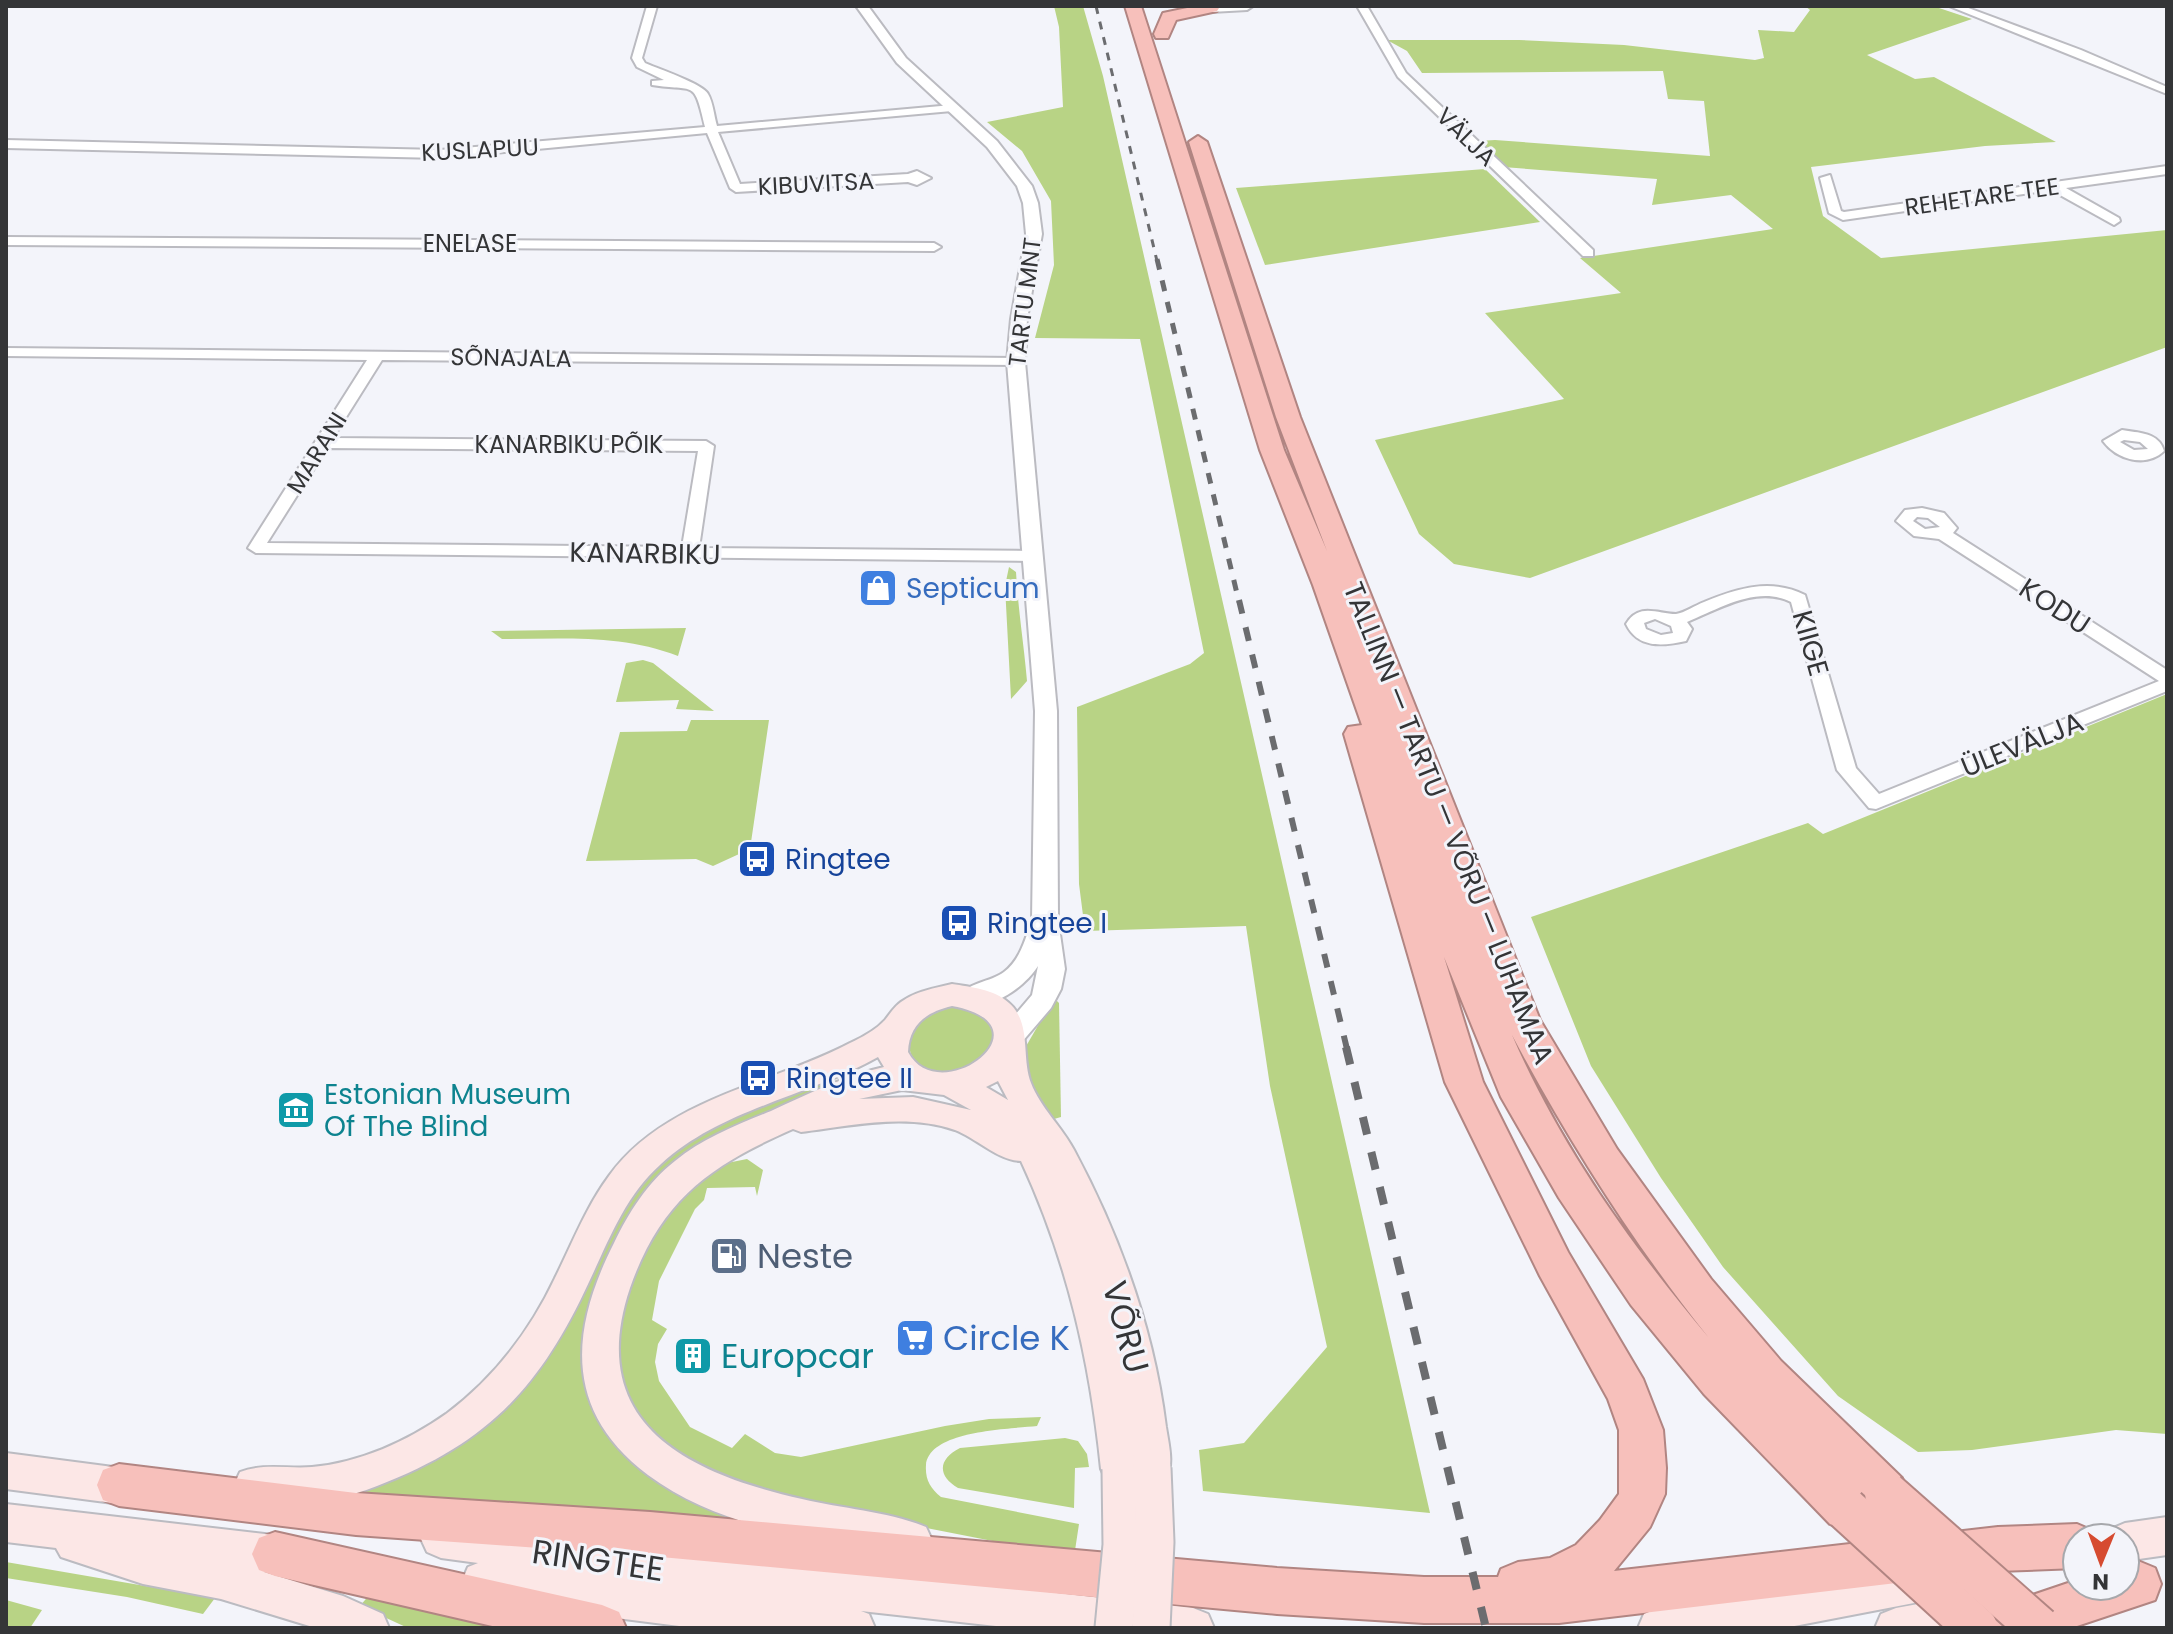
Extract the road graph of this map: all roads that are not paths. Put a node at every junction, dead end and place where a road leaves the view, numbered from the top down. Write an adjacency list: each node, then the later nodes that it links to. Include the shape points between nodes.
1 (652, 6): 9 (street, via 637,58)
2 (862, 6): 12 (street, TARTU MNT, via 887,45)
3 (1133, 6): 33 (highway, TALLINN — TARTU — VÕRU — LUHAMAA, via 1272,450)
4 (1247, 6): 7 (street)
5 (1362, 6): 22 (street, VÄLJA, via 1402,75)
6 (1954, 6): 11 (street)
7 (1211, 8): 8 (highway); 8 (highway)
8 (1163, 15): 48 (highway, TALLINN — TARTU — VÕRU — LUHAMAA, via 1288,417 1522,1020 1566,1104 1623,1193 1683,1276)
9 (677, 82): 10 (street); 13 (street, via 689,83 703,94)
10 (656, 83)
11 (2167, 91)
12 (952, 108): 13 (street, KUSLAPUU); 25 (street, TARTU MNT, via 1006,157 1031,205 1034,239)
13 (712, 131): 14 (street, KUSLAPUU, via 440,154); 16 (street, KIBUVITSA, via 736,188)
14 (6, 144)
15 (2167, 170): 18 (street, REHETARE TEE)
16 (910, 178)
17 (1826, 178): 18 (street, REHETARE TEE, via 1835,213 1843,216)
18 (2053, 186): 19 (street)
19 (2114, 221)
20 (6, 241): 21 (street, ENELASE)
21 (934, 247)
22 (1588, 253)
23 (6, 352): 24 (street, SÕNAJALA)
24 (377, 356): 25 (street, SÕNAJALA); 26 (street, MARANI)
25 (1016, 362): 32 (street, TARTU MNT)
26 (324, 443): 30 (street, MARANI); 31 (street, KANARBIKU PÕIK, via 706,446)
27 (2151, 455): 28 (street)
28 (2167, 464)
29 (1943, 534): 35 (street, KODU)
30 (256, 548): 31 (street, KANARBIKU)
31 (690, 553): 32 (street, KANARBIKU)
32 (1033, 556): 37 (street, TARTU MNT, via 1046,711)
33 (1327, 585): 48 (highway, TALLINN — TARTU — VÕRU — LUHAMAA, via 1458,950 1520,1097 1573,1187 1646,1293 1719,1381); 56 (highway, via 1319,600 1464,1082 1554,1264 1628,1393 1641,1430 1644,1468 1638,1503 1616,1535 1592,1561 1555,1580)
34 (1676, 620): 36 (street, KIIGE, via 1766,589 1786,590 1799,599 1847,770)
35 (2167, 681): 36 (street, ÜLEVÄLJA)
36 (1876, 803)
37 (1045, 920): 38 (street, via 1020,974 1008,985); 40 (street, via 1052,969 1048,989)
38 (972, 997): 39 (main road, via 941,996 922,1002 902,1016); 40 (main road, via 1001,1012)
39 (894, 1030): 41 (main road, via 895,1058); 47 (main road, via 834,1068 702,1120 626,1175 562,1301 516,1375 464,1423 427,1448 395,1463 316,1485)
40 (1010, 1044): 42 (main road, via 987,1074); 45 (main road, VÕRU, via 1015,1085 1060,1155 1108,1262 1128,1324 1143,1390)
41 (918, 1078): 42 (main road); 43 (main road, via 892,1077 848,1089)
42 (951, 1084): 44 (main road, VÕRU, via 1015,1125)
43 (781, 1121): 44 (main road, via 897,1108 931,1110 988,1128); 54 (main road, via 745,1135 683,1173 638,1227 603,1309 598,1340 598,1367 616,1416 664,1465 702,1486 783,1513)
44 (1039, 1163): 45 (main road, VÕRU, via 1093,1303)
45 (1136, 1468): 60 (main road, VÕRU, bridge); 61 (main road, VÕRU, bridge, via 1155,1542)
46 (6, 1471): 47 (main road, RINGTEE)
47 (119, 1485): 54 (highway, via 356,1514); 62 (main road, RINGTEE, via 384,1531)
48 (1866, 1501): 65 (highway, TALLINN — TARTU — VÕRU — LUHAMAA, bridge); 67 (highway, TALLINN — TARTU — VÕRU — LUHAMAA, bridge)
49 (8, 1523): 53 (main road, RINGTEE); 57 (main road, via 143,1565 235,1583)
50 (2167, 1536): 55 (main road)
51 (2061, 1548): 56 (highway, via 1998,1549 1559,1600)
52 (2061, 1551): 63 (main road)
53 (275, 1554): 58 (highway); 59 (main road, RINGTEE)
54 (1046, 1568): 56 (highway)
55 (2143, 1568): 64 (main road); 66 (highway)
56 (1375, 1597)
57 (368, 1628)
58 (602, 1628)
59 (854, 1628)
60 (1114, 1628)
61 (1151, 1628)
62 (1193, 1628)
63 (1659, 1628)
64 (1896, 1628)
65 (1976, 1628)
66 (1999, 1628)
67 (2039, 1628)

